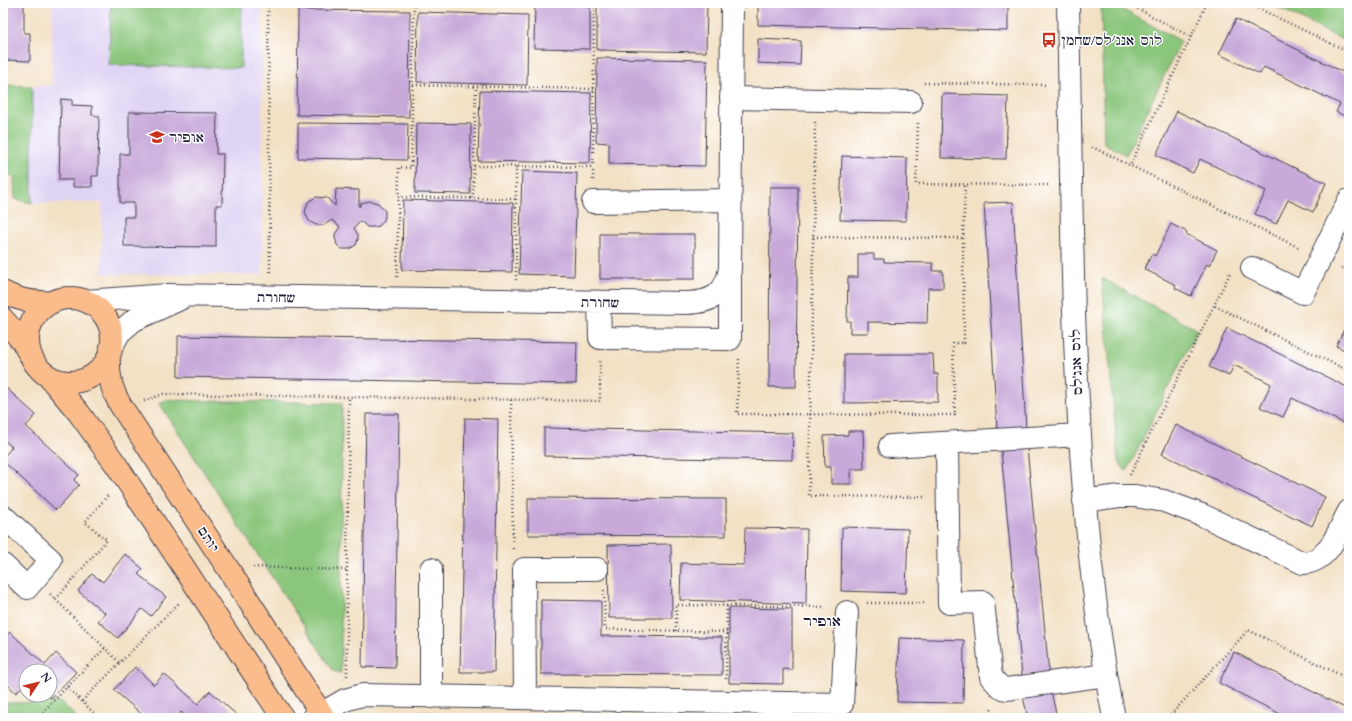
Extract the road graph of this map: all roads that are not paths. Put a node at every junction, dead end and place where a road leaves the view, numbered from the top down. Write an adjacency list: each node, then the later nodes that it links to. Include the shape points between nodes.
1 (732, 3): 3 (street, שחורת)
2 (1068, 3): 19 (street, לוס אנג'לס, via 1071,185)
3 (731, 98): 4 (street); 5 (street, שחורת)
4 (911, 102)
5 (730, 200): 7 (street); 8 (street, שחורת)
6 (1349, 200): 9 (street, via 1304,293)
7 (593, 202)
8 (730, 268): 14 (street, שחורת, via 722,290 705,301); 14 (street, via 730,340 600,338)
9 (1252, 268)
10 (3, 291): 13 (main road, via 20,300)
11 (186, 296): 12 (street, שחורת, via 156,295); 14 (street, שחורת); 16 (street, שחורת, via 134,320 119,333)
12 (85, 301): 13 (main road, via 69,298); 16 (main road, via 104,316 111,332)
13 (53, 302): 17 (main road, via 39,311 31,325 28,341)
14 (599, 302)
15 (5, 324): 17 (main road, via 22,341)
16 (110, 352): 18 (main road, via 100,369 86,379 63,382); 33 (main road, יותם, via 110,384 116,398 227,567)
17 (31, 357): 18 (main road)
18 (48, 376): 34 (main road, via 79,413 124,476)
19 (1080, 435): 20 (street); 22 (street, לוס אנג'לס)
20 (951, 442): 21 (street); 29 (street, via 948,497 949,603 983,602 991,678 1001,688 1007,689)
21 (890, 446)
22 (1084, 501): 23 (street, via 1119,496 1150,498 1177,505 1303,563 1318,560 1326,553); 29 (street, לוס אנג'לס)
23 (1349, 511)
24 (3, 516): 25 (street, via 51,560 27,588)
25 (3, 565)
26 (431, 569): 30 (street)
27 (597, 570): 31 (street, via 524,569)
28 (847, 610): 32 (street, via 842,704 726,702)
29 (1106, 675): 35 (street, לוס אנג'לס)
30 (431, 697): 31 (street); 33 (street, via 362,695 352,697)
31 (525, 698): 32 (street)
32 (677, 710)
33 (320, 717)
34 (283, 718)
35 (1114, 718)

